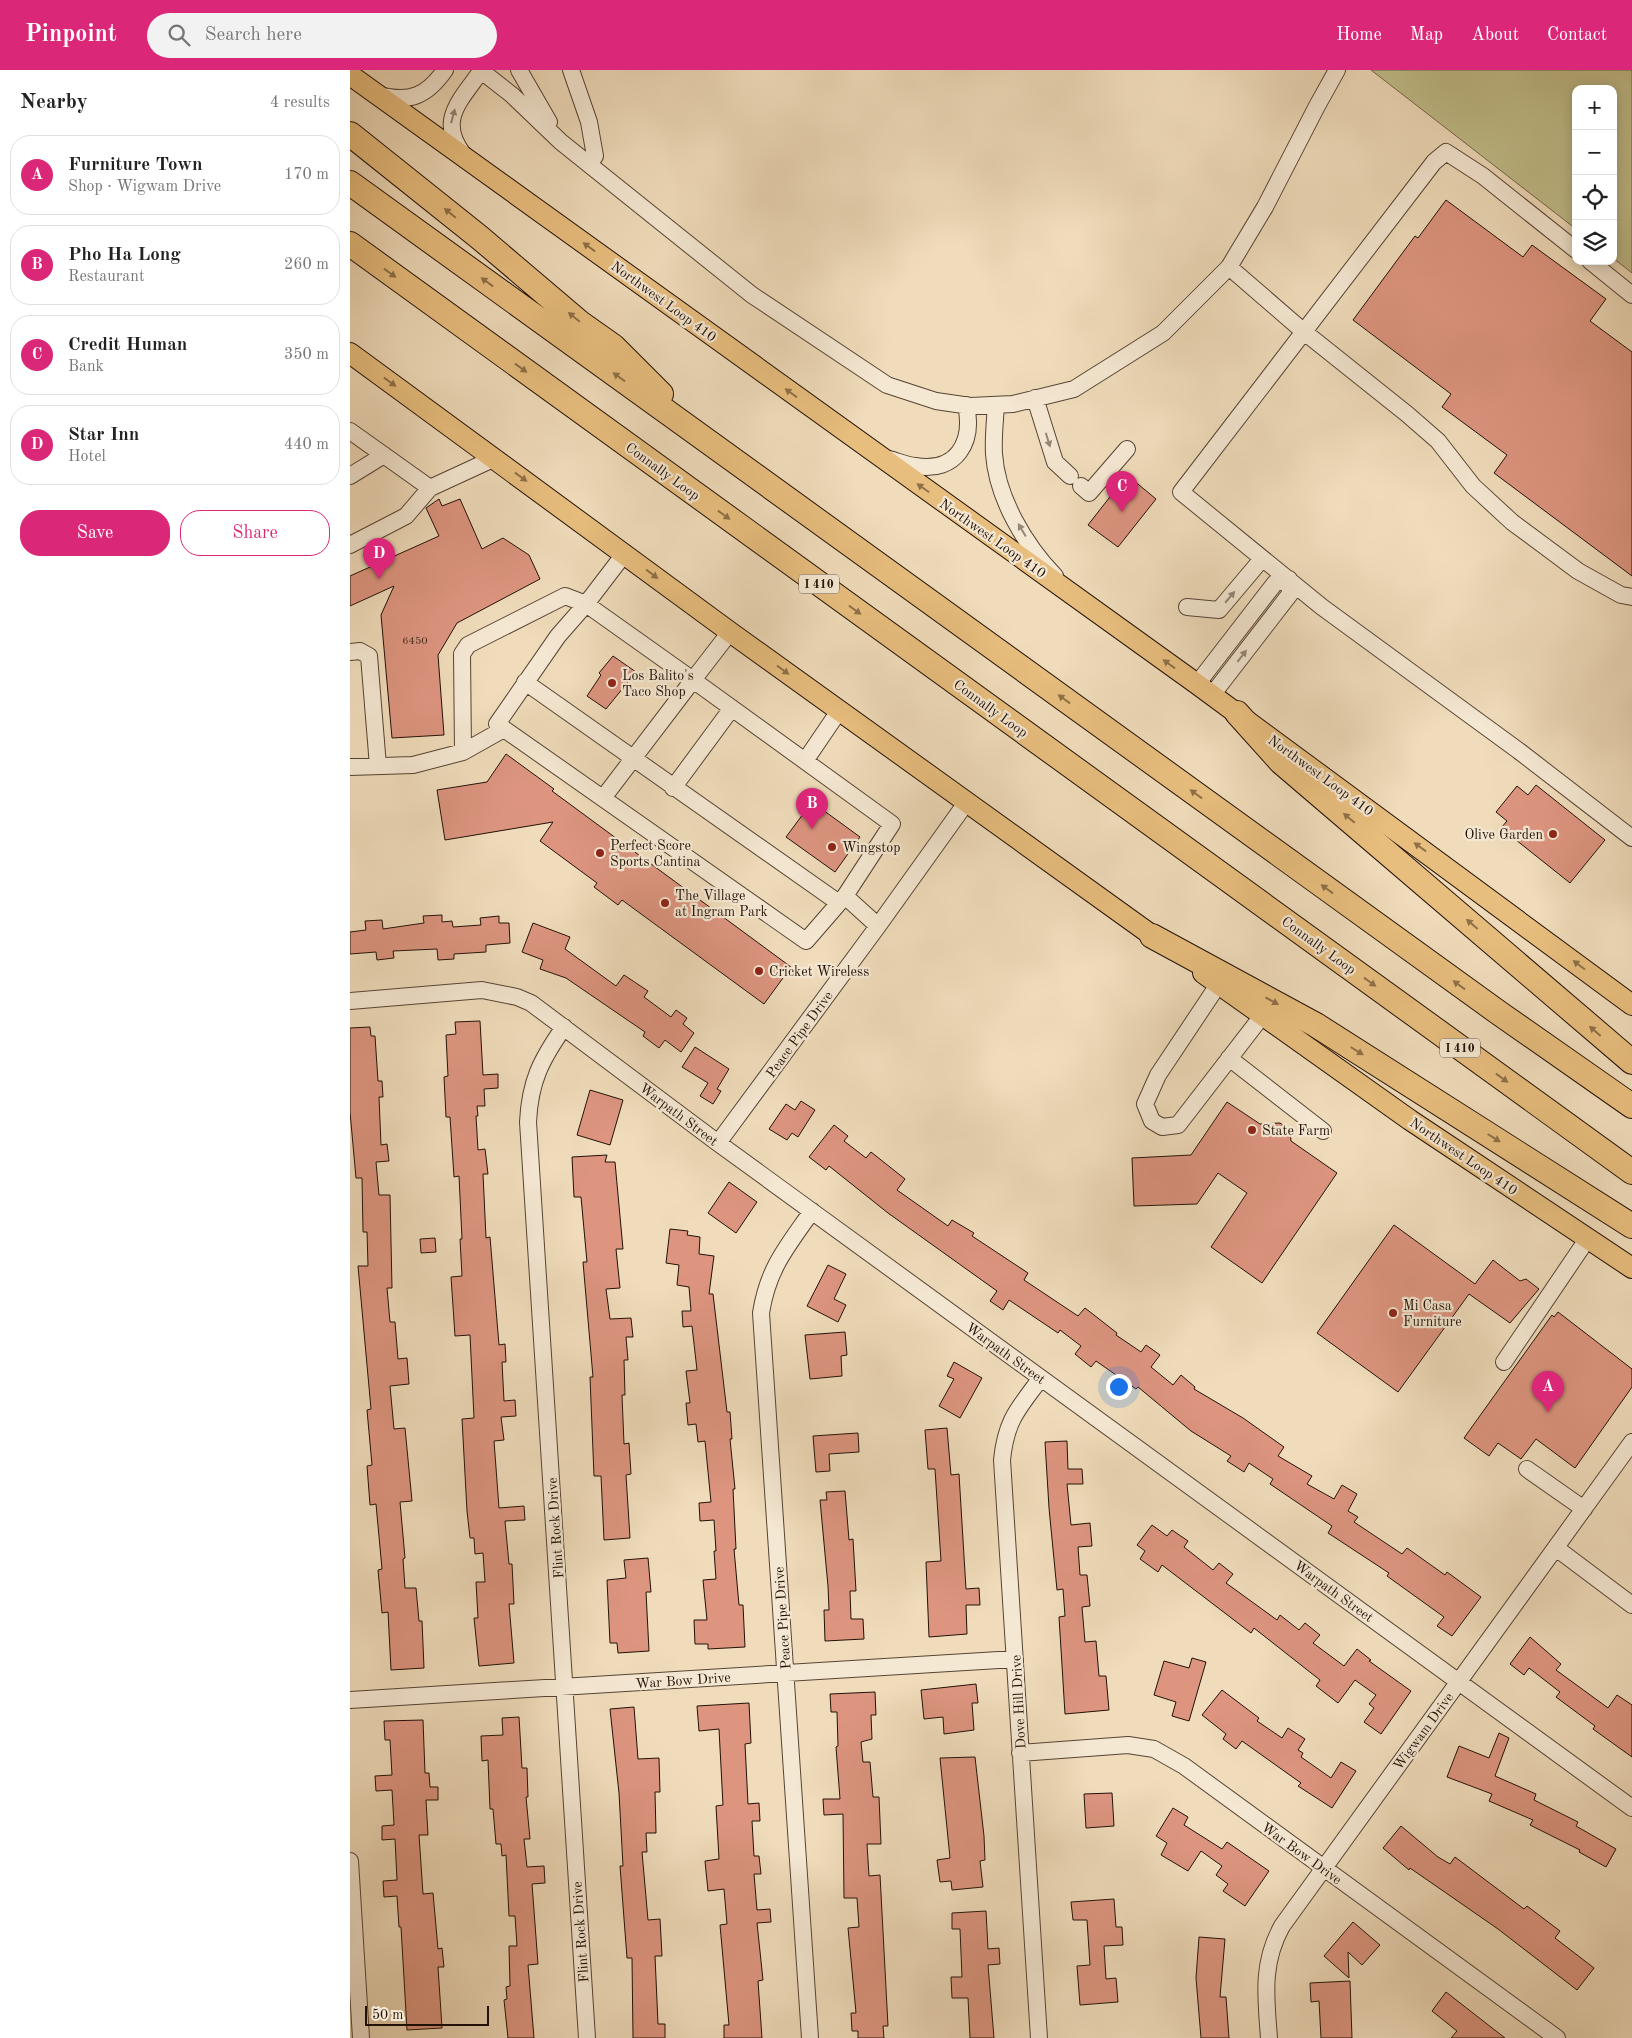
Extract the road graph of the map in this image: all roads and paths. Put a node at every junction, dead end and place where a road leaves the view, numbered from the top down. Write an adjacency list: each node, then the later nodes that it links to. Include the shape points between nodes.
1 (445, 70): 7 (street, via 434,86 419,95 399,98)
2 (520, 70): 9 (street)
3 (571, 70): 11 (street, via 589,122 595,156)
4 (1337, 70): 16 (street, via 1266,207)
5 (481, 71): 9 (street, via 512,95); 10 (street, one-way to 5, via 452,134 452,117 455,107)
6 (350, 75): 7 (main road, Northwest Loop 410)
7 (378, 95): 10 (main road, Northwest Loop 410)
8 (350, 134): 24 (highway, one-way to 8, via 613,346)
9 (561, 142): 11 (street)
10 (468, 160): 27 (main road, Northwest Loop 410, one-way to 10)
11 (589, 164): 21 (street, via 752,295 887,385 936,401)
12 (350, 183): 24 (highway, one-way to 12)
13 (350, 244): 70 (highway, Connally Loop / I 410, one-way to 70)
14 (1572, 247): 18 (street, via 1483,176 1446,152 1434,162)
15 (1595, 265): 17 (street)
16 (1229, 267): 18 (street); 20 (street, via 1163,333 1074,390)
17 (1632, 295)
18 (1302, 331): 33 (street, via 1181,492); 36 (street, via 1432,436 1474,486 1512,522 1578,571 1621,595)
19 (350, 353): 28 (main road, Northwest Loop 410, one-way to 28)
20 (1035, 398): 22 (street); 25 (street, one-way to 25, via 1055,462 1089,493)
21 (966, 405): 22 (street); 27 (street, via 967,440 950,460 914,466)
22 (996, 405): 35 (street, one-way to 22, via 1040,558 1008,506 994,455)
23 (350, 431): 26 (street)
24 (715, 447): 67 (highway, one-way to 24)
25 (1127, 449)
26 (384, 455): 29 (street); 30 (street)
27 (879, 456): 35 (main road, Northwest Loop 410, one-way to 27)
28 (495, 458): 30 (street); 32 (main road, Northwest Loop 410, one-way to 32)
29 (350, 476)
30 (430, 488): 31 (street, via 406,516)
31 (350, 545)
32 (625, 553): 37 (street); 39 (main road, Northwest Loop 410, one-way to 39)
33 (1262, 559): 34 (street); 38 (street, one-way to 33, via 1219,610)
34 (1289, 579): 43 (street, via 1290,594); 56 (street)
35 (1074, 595): 43 (main road, Northwest Loop 410, one-way to 35)
36 (1632, 597)
37 (586, 604): 41 (street); 42 (street); 48 (street, via 565,596 468,645 462,654)
38 (1186, 607)
39 (730, 632): 41 (street); 45 (main road, Northwest Loop 410, one-way to 45)
40 (350, 652): 51 (street, via 360,651 370,656)
41 (693, 680): 44 (street); 49 (street)
42 (525, 682): 47 (street, via 497,724); 49 (street)
43 (1204, 689): 46 (main road, Northwest Loop 410)
44 (732, 708): 50 (street); 53 (street)
45 (840, 711): 50 (street); 55 (main road, Northwest Loop 410)
46 (1237, 713): 62 (main road, Northwest Loop 410, one-way to 46); 66 (highway, one-way to 46, via 1281,762)
47 (504, 728): 48 (street); 54 (street)
48 (464, 752): 51 (street, via 413,765)
49 (634, 760): 53 (street); 54 (street)
50 (805, 761): 57 (street, via 892,824)
51 (378, 766): 52 (street)
52 (350, 767)
53 (673, 788): 57 (street)
54 (603, 798): 57 (street, via 806,941)
55 (966, 803): 58 (street, Peace Pipe Drive); 59 (main road, Northwest Loop 410)
56 (1632, 838)
57 (842, 900): 58 (street)
58 (878, 926): 69 (street, Peace Pipe Drive)
59 (1152, 936): 60 (main road, Northwest Loop 410); 72 (highway, one-way to 72, via 1316,1025)
60 (1218, 984): 63 (main road, Northwest Loop 410); 65 (street, via 1158,1075 1146,1104 1152,1121 1162,1127 1178,1125)
61 (350, 1001): 64 (street, Warpath Street, via 494,991 531,1003)
62 (1631, 1004)
63 (1262, 1016): 65 (street); 73 (main road, Northwest Loop 410, via 1410,1120)
64 (564, 1027): 69 (street, Warpath Street); 85 (street, Flint Rock Drive, via 535,1075 529,1098 528,1122)
65 (1229, 1058): 68 (street)
66 (1632, 1062)
67 (1632, 1106)
68 (1324, 1132)
69 (718, 1144): 71 (street, Warpath Street)
70 (1632, 1172)
71 (812, 1211): 76 (street, Warpath Street); 83 (street, Peace Pipe Drive, via 769,1276 761,1313)
72 (1632, 1226)
73 (1588, 1238): 74 (main road, Northwest Loop 410); 75 (street)
74 (1632, 1268)
75 (1504, 1362)
76 (1041, 1378): 82 (street, Dove Hill Drive, via 1014,1415 1004,1437 1002,1460); 84 (street, Warpath Street)
77 (1632, 1442): 79 (street, Wigwam Drive)
78 (1527, 1469): 79 (street)
79 (1584, 1509): 80 (street, Wigwam Drive)
80 (1556, 1548): 81 (street); 84 (street, Wigwam Drive)
81 (1632, 1605)
82 (1016, 1659): 83 (street, War Bow Drive); 87 (street, Dove Hill Drive)
83 (786, 1673): 85 (street, War Bow Drive); 94 (street, Peace Pipe Drive)
84 (1458, 1682): 88 (street, Warpath Street); 90 (street, Wigwam Drive)
85 (565, 1688): 86 (street, War Bow Drive); 93 (street, Flint Rock Drive)
86 (350, 1700)
87 (1020, 1753): 90 (street, War Bow Drive, via 1128,1745 1154,1749 1184,1766); 95 (street, Dove Hill Drive)
88 (1632, 1808)
89 (350, 1861): 92 (street)
90 (1323, 1869): 91 (street, War Bow Drive); 96 (street, Wigwam Drive, via 1282,1926 1268,1959 1265,1982)
91 (1551, 2036)
92 (361, 2038)
93 (587, 2038)
94 (810, 2038)
95 (1039, 2038)
96 (1269, 2038)

